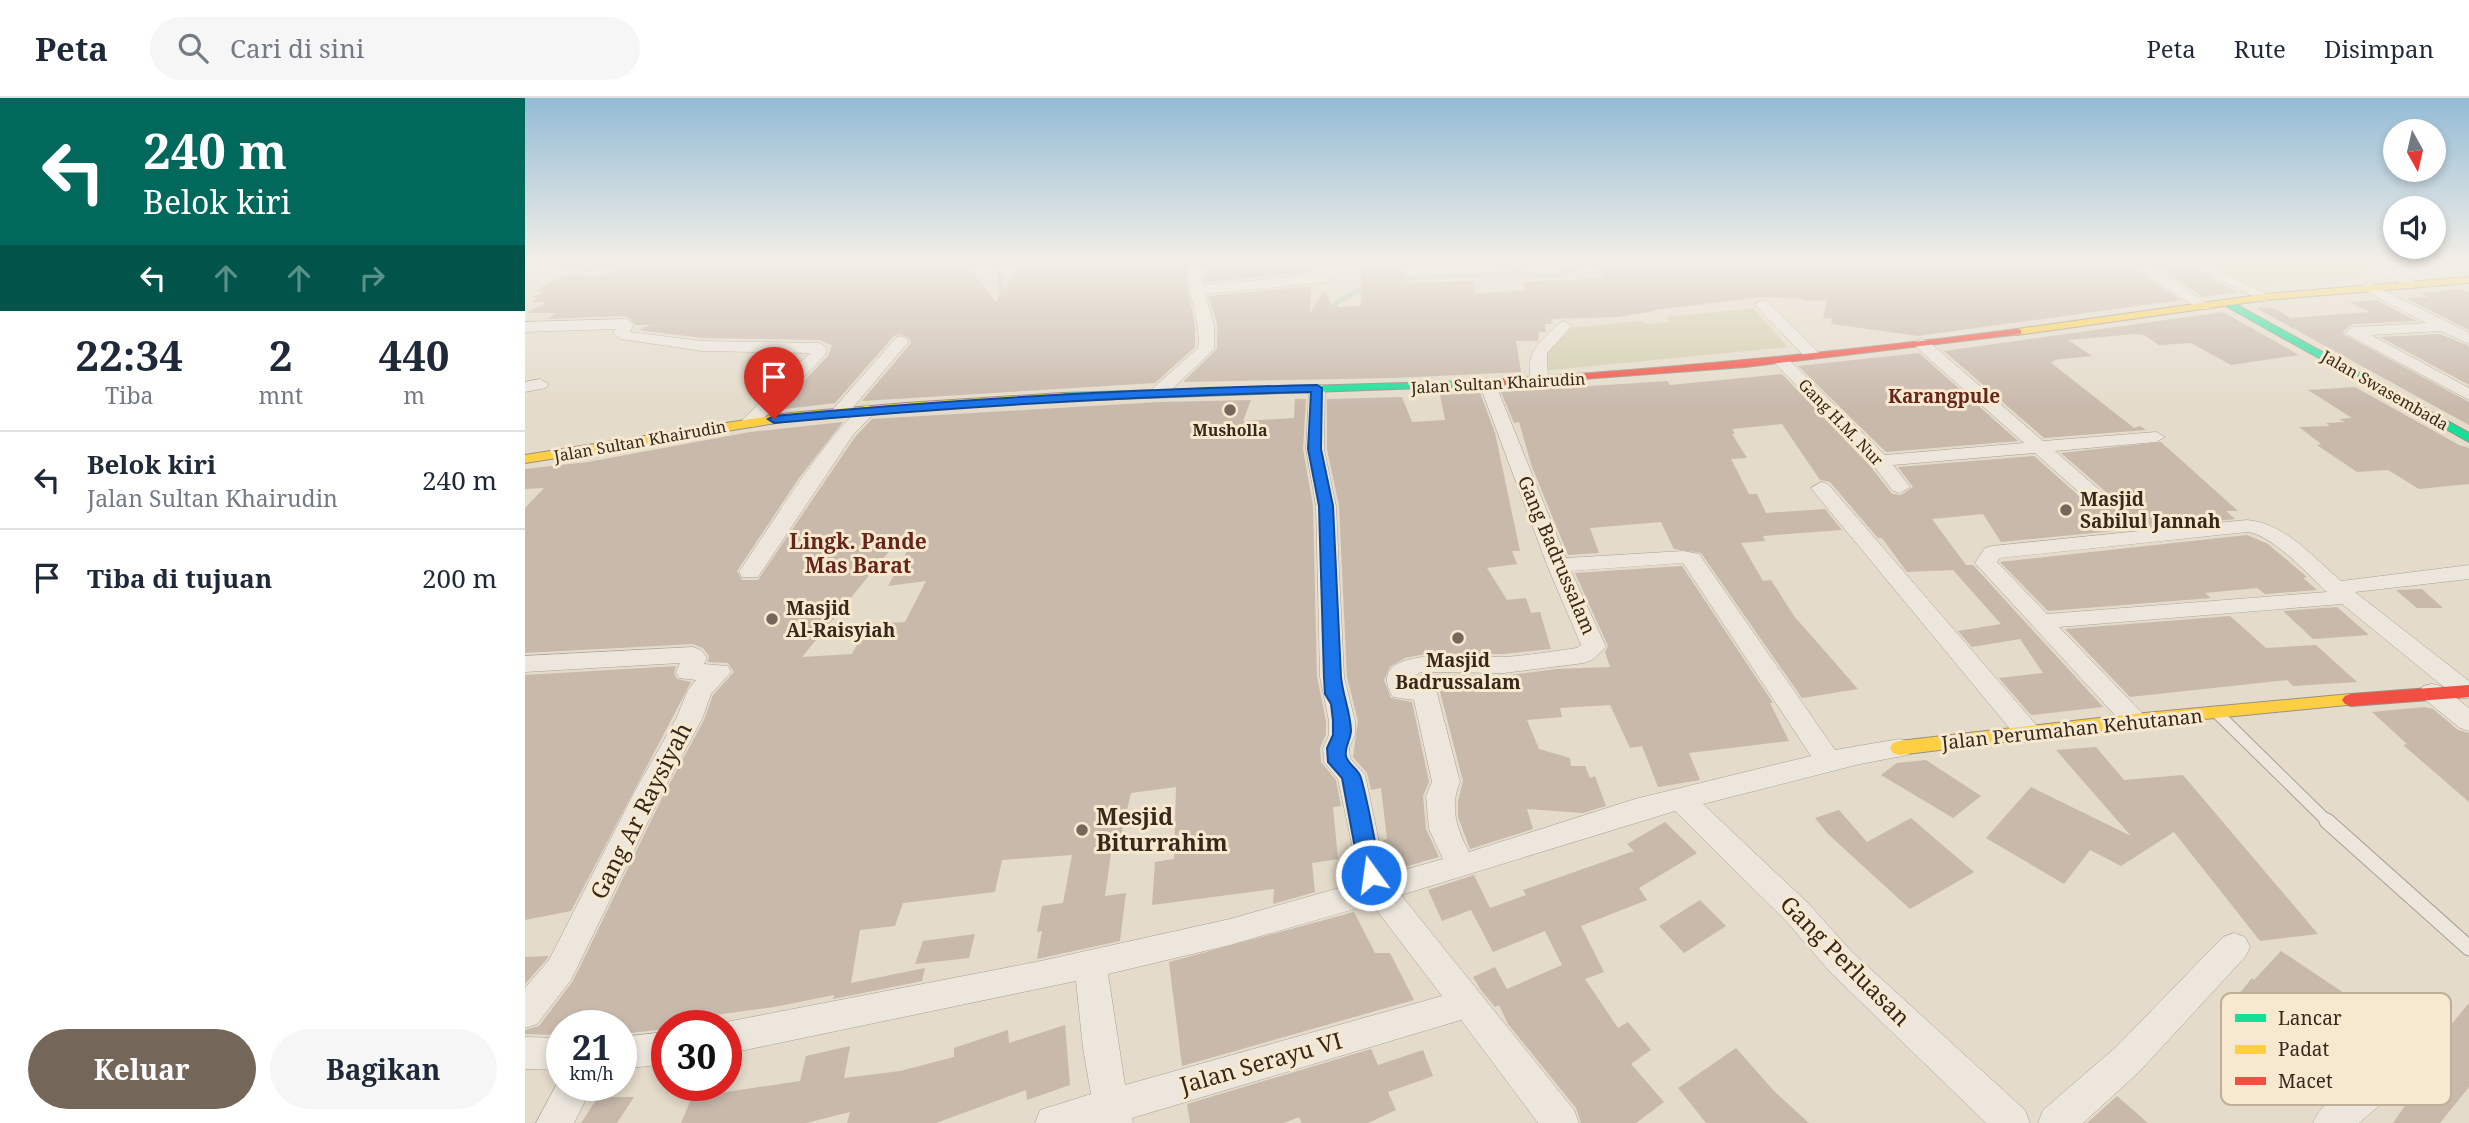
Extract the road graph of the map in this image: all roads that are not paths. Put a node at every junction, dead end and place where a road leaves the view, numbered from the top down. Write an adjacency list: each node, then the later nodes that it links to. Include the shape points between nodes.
1 (1202, 311): 12 (street, via 1207,323)
2 (1769, 311): 13 (street)
3 (2168, 311): 11 (main road, Jalan Sultan Khairudin)
4 (2242, 311): 24 (main road, Jalan Swasembada)
5 (2415, 311): 7 (street)
6 (1564, 326): 15 (street, via 1539,352)
7 (2444, 326): 9 (street); 19 (street, via 2353,332)
8 (525, 327): 22 (street, via 625,324 621,333 626,336 702,346 819,348)
9 (2469, 340)
10 (901, 341): 21 (street)
11 (1922, 344): 13 (main road, Jalan Sultan Khairudin); 25 (street)
12 (1206, 346): 18 (street)
13 (1812, 355): 14 (main road, Jalan Sultan Khairudin)
14 (1780, 359): 15 (main road, Jalan Sultan Khairudin); 27 (street, Gang H.M. Nur)
15 (1540, 381): 16 (main road, Jalan Sultan Khairudin)
16 (1487, 383): 17 (main road, Jalan Sultan Khairudin); 31 (street, Gang Badrussalam)
17 (1317, 388): 18 (main road, Jalan Sultan Khairudin); 48 (street, via 1315,449 1326,506 1332,677 1342,721 1337,762 1351,775 1362,839)
18 (1159, 392): 20 (main road, Jalan Sultan Khairudin)
19 (2469, 395)
20 (868, 410): 21 (main road, Jalan Sultan Khairudin); 32 (street, via 846,430)
21 (840, 412): 22 (main road, Jalan Sultan Khairudin)
22 (750, 422): 26 (main road, Jalan Sultan Khairudin)
23 (2156, 438): 25 (street)
24 (2469, 438)
25 (2041, 449): 27 (street); 30 (street)
26 (525, 459)
27 (1880, 461): 28 (street, Gang H.M. Nur)
28 (1900, 487)
29 (1821, 488): 43 (street)
30 (2097, 498)
31 (1558, 565): 45 (street, via 1689,557); 47 (street, Gang Badrussalam, via 1593,639 1590,652 1504,665 1416,664 1400,674 1402,691 1425,693 1446,782 1440,796 1443,829)
32 (750, 572)
33 (2469, 572): 34 (street)
34 (2342, 593): 35 (street); 35 (street, via 2260,527 1988,555 1986,563); 38 (street)
35 (2043, 621): 41 (street)
36 (671, 655): 37 (street); 53 (street, Gang Ar Raysiyah, via 694,655 688,672 719,674 700,690 560,970)
37 (525, 664)
38 (2467, 691): 39 (main road, Jalan Perumahan Kehutanan)
39 (2432, 692): 40 (main road, Jalan Perumahan Kehutanan); 42 (street)
40 (2218, 714): 41 (main road, Jalan Perumahan Kehutanan); 50 (lane, via 2303,800)
41 (2134, 720): 43 (main road, Jalan Perumahan Kehutanan)
42 (2469, 722)
43 (2029, 734): 44 (main road, Jalan Perumahan Kehutanan)
44 (1899, 748): 45 (street, Jalan Perumahan Kehutanan)
45 (1829, 762): 46 (street, Jalan Perumahan Kehutanan)
46 (1679, 798): 47 (street, Jalan Perumahan Kehutanan); 63 (street, Gang Perluasan, via 1798,913 1841,962)
47 (1461, 865): 48 (street, Jalan Perumahan Kehutanan)
48 (1378, 889): 51 (street, Jalan Perumahan Kehutanan, via 1230,932); 52 (street)
49 (2234, 947): 64 (street, via 2127,1060)
50 (2469, 948)
51 (1090, 962): 54 (street, Jalan Perumahan Kehutanan); 59 (street)
52 (1469, 1003): 59 (street, Jalan Serayu VI); 62 (street)
53 (525, 1013)
54 (742, 1035)
55 (525, 1053): 56 (street)
56 (546, 1054)
57 (566, 1101): 60 (street)
58 (2353, 1105): 65 (street)
59 (1113, 1115): 61 (street, Jalan Serayu VI)
60 (554, 1123)
61 (1053, 1123)
62 (1560, 1123)
63 (2012, 1123)
64 (2056, 1123)
65 (2331, 1123)

